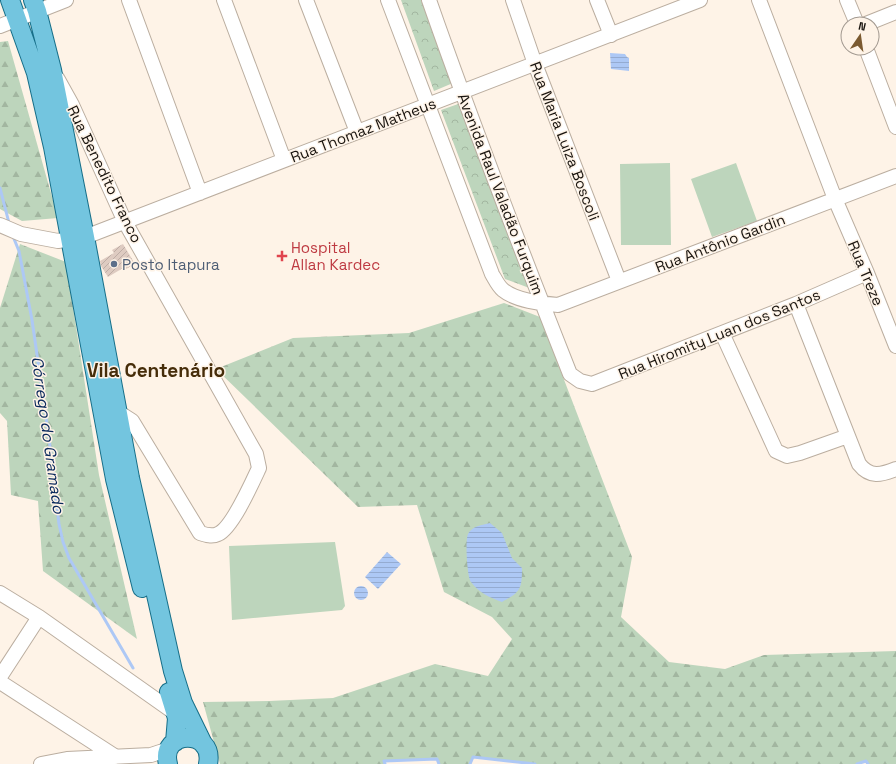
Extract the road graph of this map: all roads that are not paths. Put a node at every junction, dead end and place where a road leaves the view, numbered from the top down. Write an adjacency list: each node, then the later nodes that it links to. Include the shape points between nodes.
1 (10, 0): 18 (main road)
2 (66, 0): 14 (street)
3 (129, 0): 31 (street)
4 (224, 0): 29 (street)
5 (306, 0): 28 (street)
6 (388, 0): 26 (street, Avenida Raul Valadão Furquim)
7 (429, 0): 24 (street, Avenida Raul Valadão Furquim)
8 (512, 0): 22 (street, Rua Maria Luiza Boscoli)
9 (597, 0): 20 (street)
10 (700, 0): 13 (street, Rua Thomaz Matheus)
11 (759, 0): 32 (street, Rua Treze)
12 (848, 0): 16 (street)
13 (681, 3): 20 (street, Rua Thomaz Matheus)
14 (35, 6): 18 (street); 23 (main road)
15 (896, 12): 17 (street)
16 (854, 16)
17 (880, 18)
18 (17, 20): 19 (street); 23 (main road)
19 (0, 26)
20 (611, 34): 22 (street, Rua Thomaz Matheus)
21 (870, 56): 25 (street)
22 (535, 64): 24 (street, Rua Thomaz Matheus); 37 (street, Rua Maria Luiza Boscoli)
23 (44, 72): 33 (street, Rua Benedito Franco, via 72,106); 35 (main road)
24 (462, 92): 26 (street, Rua Thomaz Matheus); 38 (street, Avenida Raul Valadão Furquim)
25 (892, 100): 27 (street)
26 (428, 105): 28 (street, Rua Thomaz Matheus); 38 (street, Avenida Raul Valadão Furquim, via 492,274 502,289 512,295)
27 (896, 127)
28 (357, 132): 29 (street, Rua Thomaz Matheus)
29 (284, 160): 31 (street, Rua Thomaz Matheus)
30 (896, 176): 32 (street, Rua Antônio Gardin)
31 (200, 193): 33 (street, Rua Thomaz Matheus)
32 (835, 199): 36 (street, Rua Treze); 37 (street, Rua Antônio Gardin)
33 (125, 222): 35 (street, Rua Thomaz Matheus); 42 (street, Rua Benedito Franco, via 256,454 260,468 230,525 218,534 209,536 200,533 132,421)
34 (0, 225): 35 (street, via 21,234 58,241)
35 (78, 238): 42 (main road); 49 (main road, via 115,479)
36 (867, 273): 39 (street, Rua Hiromity Luan dos Santos); 41 (street, Rua Treze)
37 (619, 282): 38 (street, Rua Antônio Gardin, via 558,305)
38 (542, 304): 40 (street, Rua Hiromity Luan dos Santos, via 570,374 580,381 592,384)
39 (796, 304): 40 (street, Rua Hiromity Luan dos Santos); 43 (street)
40 (722, 333): 43 (street, via 776,451 787,456)
41 (896, 346)
42 (118, 412): 52 (main road, via 173,671 183,703)
43 (848, 436): 44 (street, via 864,471 882,475)
44 (896, 469)
45 (0, 593): 46 (street)
46 (39, 617): 47 (street); 49 (street)
47 (0, 677)
48 (0, 682): 51 (street)
49 (175, 713): 50 (main road, via 177,724)
50 (171, 752): 51 (street); 52 (main road, via 182,738 190,737 197,739)
51 (116, 757): 53 (street, via 67,759)
52 (208, 758)
53 (41, 764)

